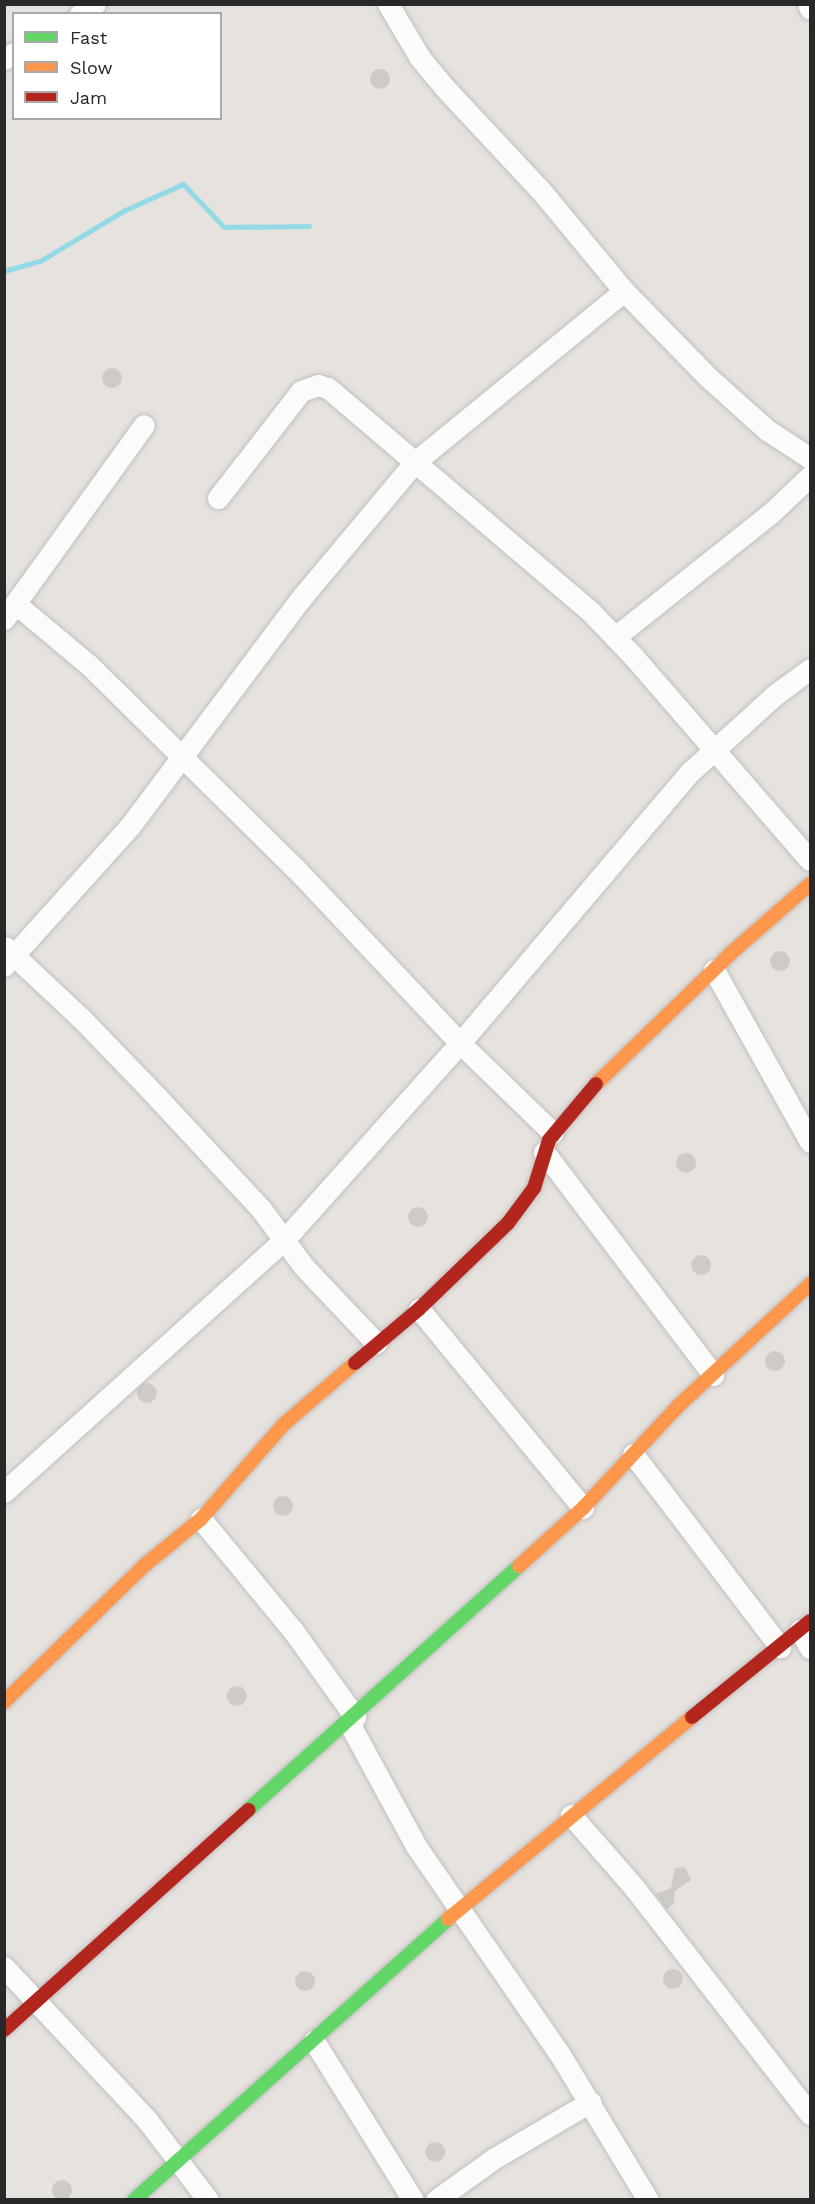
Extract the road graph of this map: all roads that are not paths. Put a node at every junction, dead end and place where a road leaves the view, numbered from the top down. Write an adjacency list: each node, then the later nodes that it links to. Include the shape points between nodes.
1 (388, 4): 4 (street, via 420,58 542,192)
2 (808, 4): 3 (street)
3 (810, 9)
4 (624, 291): 6 (street, via 767,430); 7 (street)
5 (144, 425): 10 (street)
6 (810, 458)
7 (415, 462): 9 (street, via 328,388 318,385 295,397); 11 (street); 14 (street, via 335,555)
8 (810, 476): 11 (street, via 771,513)
9 (218, 498)
10 (10, 612): 14 (street, via 89,665)
11 (615, 637): 13 (street)
12 (810, 669): 13 (street)
13 (714, 747): 15 (street); 19 (street)
14 (182, 759): 17 (street, via 80,886); 19 (street, via 362,934)
15 (810, 860)
16 (810, 884): 18 (street)
17 (8, 957): 22 (street, via 134,1073 261,1209)
18 (714, 970): 20 (street, via 577,1102); 21 (street)
19 (460, 1043): 20 (street); 22 (street)
20 (549, 1142): 24 (street, via 534,1188 508,1223); 26 (street)
21 (810, 1142)
22 (284, 1240): 25 (street, via 304,1267); 28 (street)
23 (810, 1286): 26 (street)
24 (419, 1309): 25 (street); 29 (street)
25 (376, 1343): 30 (street, via 284,1424)
26 (713, 1375): 27 (street)
27 (633, 1454): 29 (street); 32 (street)
28 (4, 1492)
29 (584, 1509): 34 (street)
30 (201, 1519): 33 (street, via 146,1563); 34 (street, via 294,1632)
31 (807, 1633): 32 (street)
32 (780, 1647): 35 (street)
33 (4, 1702)
34 (352, 1720): 36 (street, via 416,1846); 38 (street)
35 (571, 1815): 36 (street); 42 (street, via 633,1886)
36 (462, 1907): 40 (street, via 378,1978); 41 (street)
37 (4, 1967): 38 (street)
38 (37, 2000): 39 (street); 43 (street, via 147,2120)
39 (4, 2030)
40 (314, 2042): 43 (street); 46 (street)
41 (590, 2102): 47 (street, via 493,2159); 48 (street)
42 (810, 2114)
43 (179, 2161): 44 (street); 45 (street)
44 (134, 2199)
45 (208, 2199)
46 (413, 2199)
47 (436, 2199)
48 (648, 2199)

